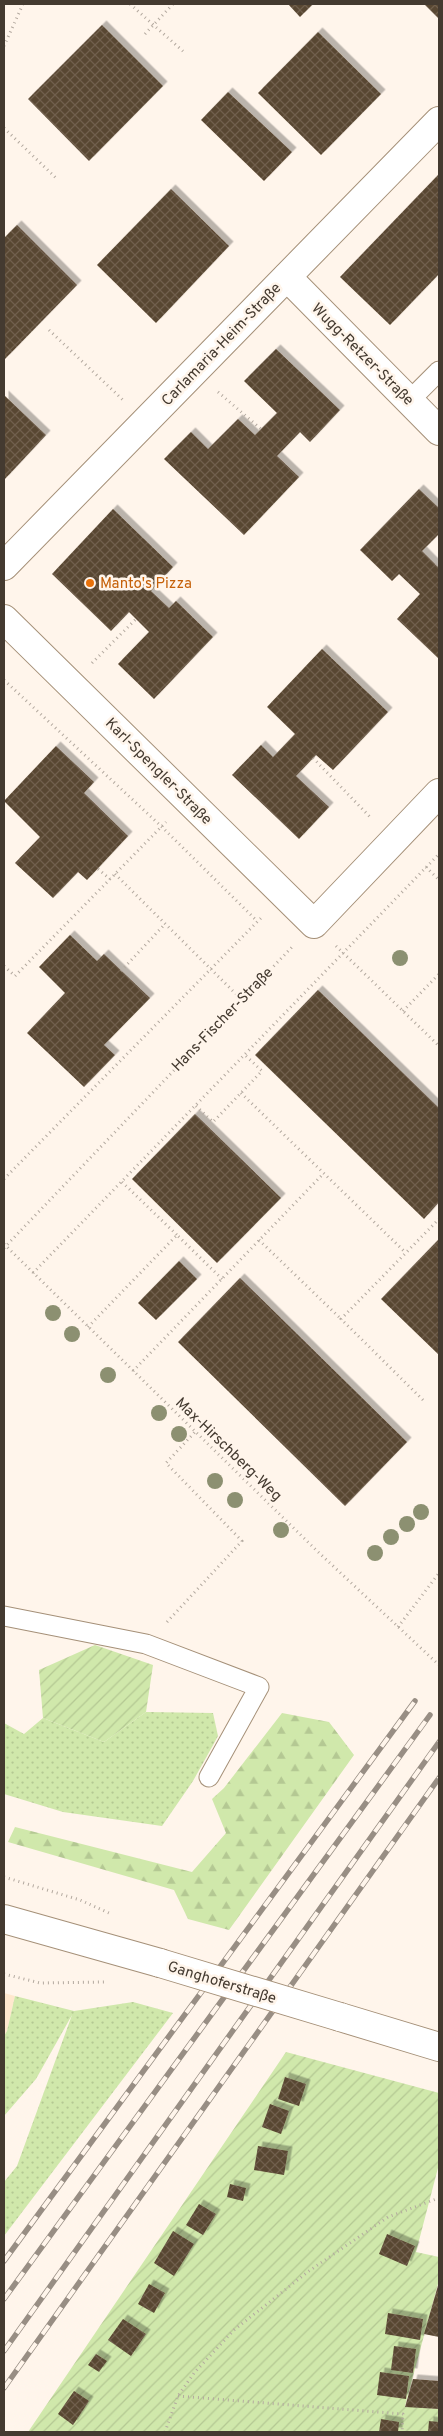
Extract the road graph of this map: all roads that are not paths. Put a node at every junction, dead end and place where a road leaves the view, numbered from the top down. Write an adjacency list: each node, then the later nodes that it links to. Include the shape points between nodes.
1 (439, 121): 2 (street, Carlamaria-Heim-Straße)
2 (287, 277): 4 (street, Wugg-Retzer-Straße); 6 (street, Carlamaria-Heim-Straße)
3 (439, 371): 4 (lane)
4 (409, 401): 5 (street, Wugg-Retzer-Straße)
5 (439, 431)
6 (4, 566)
7 (4, 619): 8 (street, Karl-Spengler-Straße, via 314,924)
8 (439, 793)
9 (4, 1616): 10 (lane, via 146,1644 259,1688)
10 (210, 1777)
11 (4, 1919): 12 (street, Ganghoferstraße, bridge)
12 (439, 2047)

